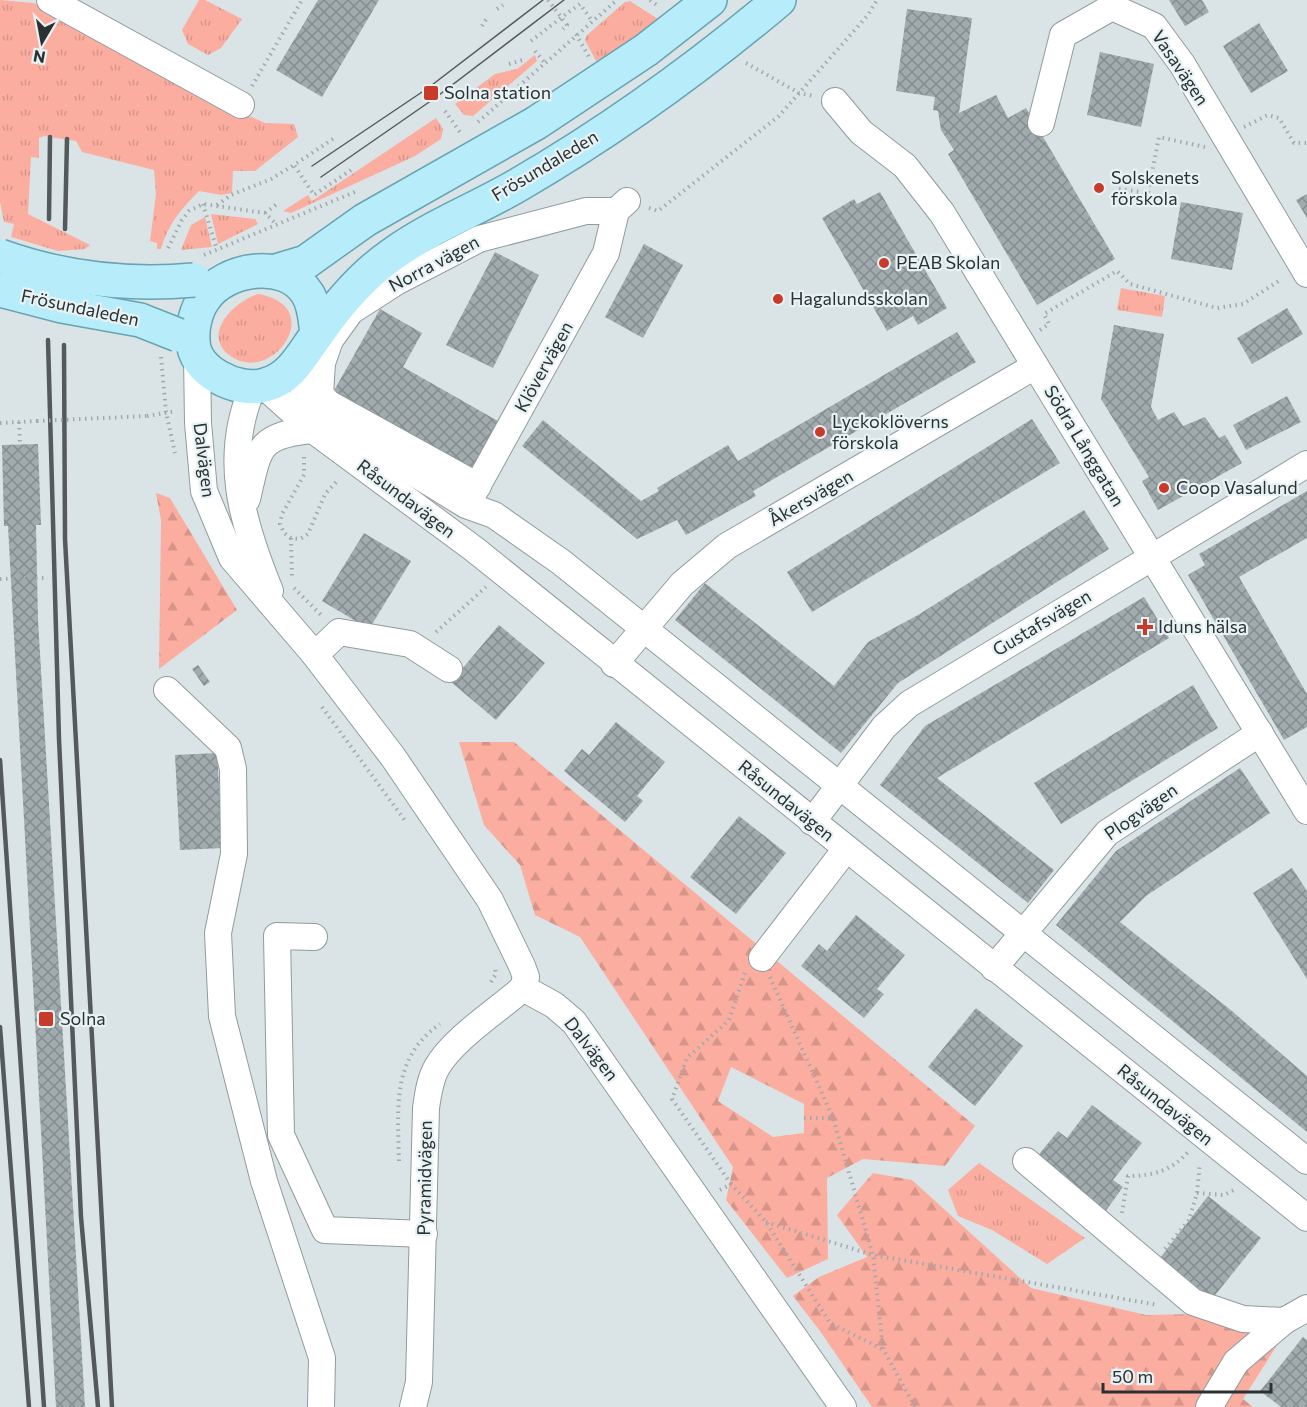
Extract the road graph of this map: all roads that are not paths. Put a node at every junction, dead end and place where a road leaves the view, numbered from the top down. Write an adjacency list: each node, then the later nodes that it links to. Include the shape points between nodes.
1 (50, 0): 5 (street)
2 (710, 0): 10 (main road, via 646,50 536,123 365,220 306,262)
3 (778, 0): 14 (main road, Frösundaleden, via 636,111 516,186 393,254 368,274)
4 (835, 101): 15 (street, Södra Långgatan, via 861,132 904,166 942,213)
5 (241, 105)
6 (1041, 123): 11 (street, Vasavägen, via 1063,35 1112,7 1154,26 1182,64 1230,145)
7 (622, 205): 14 (street, Norra vägen, via 479,238 351,311 330,340); 19 (street, Klövervägen, via 606,253)
8 (0, 256): 9 (main road, Frösundaleden, bridge, via 29,267 94,280 158,283 198,268)
9 (224, 264): 10 (main road); 13 (main road)
10 (276, 271): 14 (main road, via 306,291 314,308)
11 (1295, 276)
12 (0, 290): 13 (main road, Frösundaleden, bridge, via 140,320)
13 (182, 346): 16 (main road, via 230,383); 23 (street, Dalvägen, via 198,423 204,491 232,558)
14 (311, 355): 16 (main road, via 280,379); 19 (street, Råsundavägen, via 305,391 336,425)
15 (1035, 366): 22 (street, Södra Långgatan); 24 (street, Åkersvägen, via 727,546 682,584)
16 (258, 386): 17 (street, Råsundavägen); 20 (street, Dalvägen, via 244,409 238,435 237,474)
17 (313, 430): 20 (street, via 282,433 267,441 255,465); 21 (street, Råsundavägen)
18 (1307, 464): 22 (street, Gustafsvägen)
19 (472, 495): 21 (street, Klövervägen); 24 (street, Råsundavägen)
20 (243, 517): 23 (street, Dalvägen)
21 (449, 531): 26 (street, Råsundavägen)
22 (1152, 557): 29 (street, Södra Långgatan); 30 (street, Gustafsvägen, via 909,704 884,727)
23 (279, 613): 25 (street, Dalvägen)
24 (644, 628): 26 (street, Åkersvägen); 30 (street, Råsundavägen)
25 (315, 655): 27 (street, via 339,632 410,644); 38 (street, Dalvägen, via 393,757 490,900 522,966 526,977)
26 (614, 664): 32 (street, Råsundavägen)
27 (449, 669)
28 (167, 690): 45 (street, via 228,748 233,770 234,854 218,933 222,1016 264,1180 322,1358)
29 (1260, 732): 31 (street, Södra Långgatan); 34 (street, Plogvägen, via 1107,833)
30 (840, 786): 32 (street, Gustafsvägen); 34 (street, Råsundavägen)
31 (1307, 811)
32 (812, 822): 33 (street, Råsundavägen)
33 (846, 849): 36 (street); 37 (street, Råsundavägen)
34 (1023, 932): 37 (street, Plogvägen); 40 (street, Råsundavägen)
35 (314, 937): 42 (street, via 277,936 281,1135 325,1230)
36 (764, 964)
37 (994, 968): 41 (street, Råsundavägen)
38 (523, 988): 42 (street, Pyramidvägen, via 453,1048 436,1068 426,1107); 47 (street, Dalvägen, via 554,1005 574,1022)
39 (1026, 1161): 44 (street, via 1193,1302 1243,1319)
40 (1307, 1161)
41 (1307, 1218)
42 (424, 1234): 46 (street, Pyramidvägen, via 419,1382)
43 (1307, 1308): 44 (street)
44 (1284, 1321): 48 (street, via 1236,1362)
45 (321, 1407)
46 (413, 1407)
47 (843, 1407)
48 (1209, 1407)

